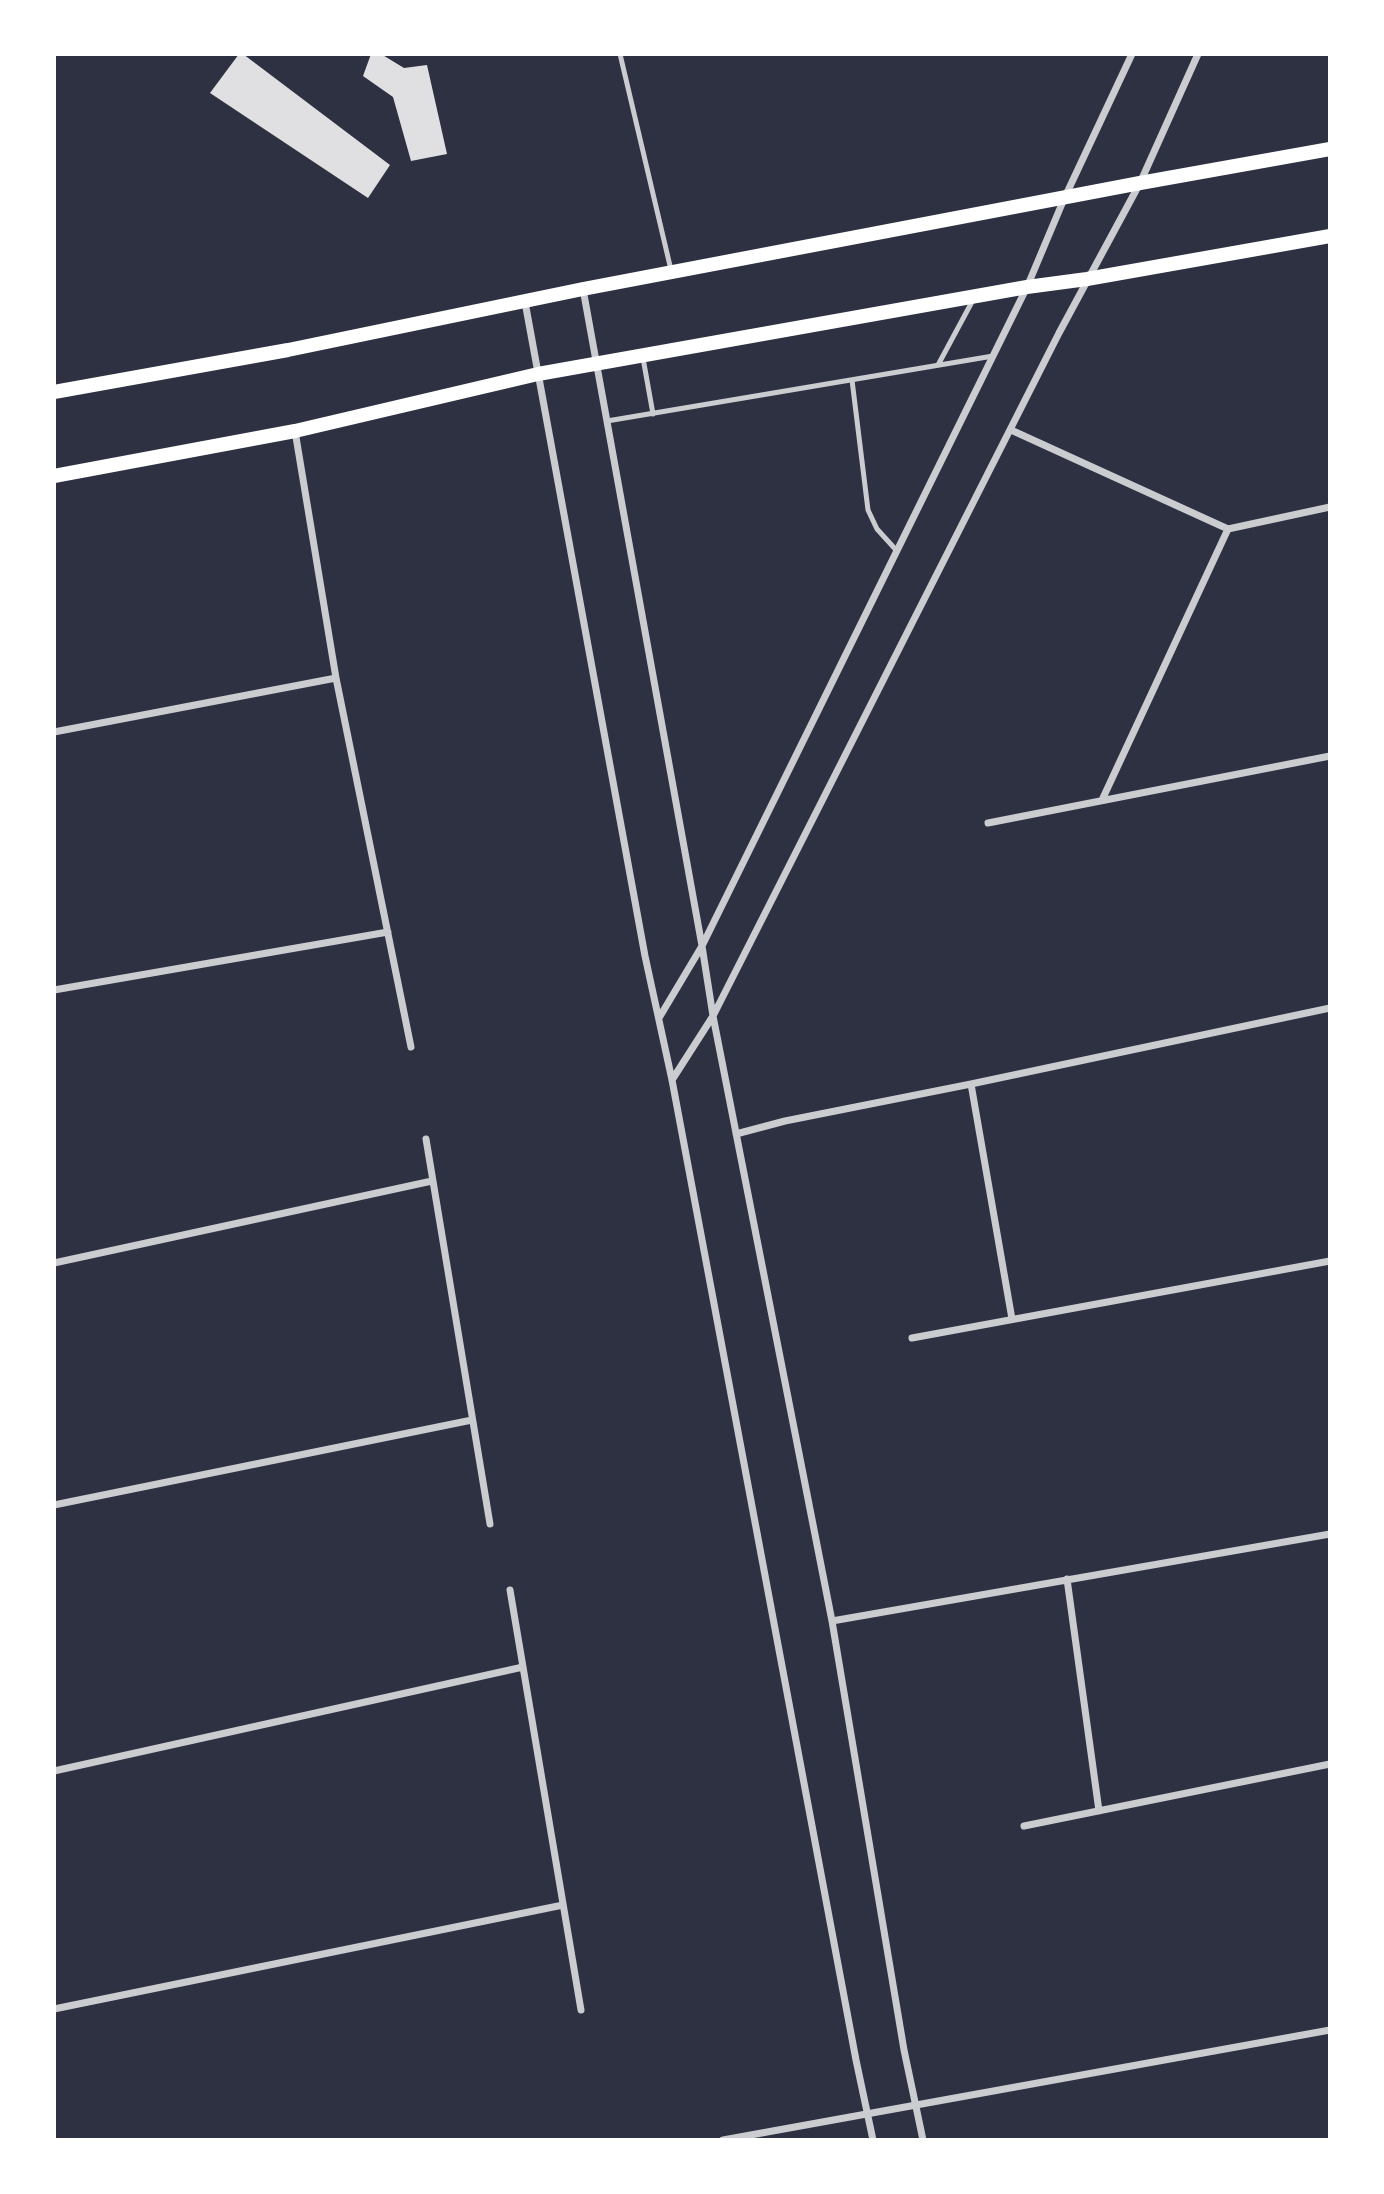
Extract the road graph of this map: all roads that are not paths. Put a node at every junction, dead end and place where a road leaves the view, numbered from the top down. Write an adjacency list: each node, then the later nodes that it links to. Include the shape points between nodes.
1 (620, 54): 8 (lane)
2 (1132, 54): 6 (street)
3 (1198, 54): 5 (street)
4 (1330, 149): 5 (main road)
5 (1140, 183): 6 (main road); 9 (street)
6 (1064, 199): 8 (main road); 10 (street)
7 (1330, 236): 9 (main road)
8 (671, 273): 11 (main road)
9 (1087, 279): 10 (main road); 23 (street)
10 (1027, 287): 12 (main road); 15 (street)
11 (583, 289): 13 (main road); 16 (street)
12 (975, 296): 14 (main road); 17 (lane)
13 (525, 302): 18 (street); 20 (main road)
14 (642, 356): 16 (main road); 21 (lane)
15 (993, 356): 17 (lane); 28 (street)
16 (597, 365): 18 (main road); 22 (street)
17 (938, 365): 19 (lane)
18 (538, 374): 24 (main road); 39 (street)
19 (852, 380): 21 (lane); 28 (lane, via 868,510 877,529)
20 (54, 392)
21 (653, 414): 22 (lane)
22 (607, 421): 35 (street)
23 (1011, 430): 27 (street); 38 (street)
24 (295, 431): 25 (main road); 29 (street)
25 (54, 475)
26 (1330, 507): 27 (street)
27 (1228, 529): 32 (street)
28 (897, 551): 35 (street)
29 (336, 678): 30 (street); 34 (street)
30 (54, 732)
31 (1330, 756): 32 (street)
32 (1102, 800): 33 (street)
33 (988, 823)
34 (388, 932): 36 (street); 40 (street)
35 (702, 946): 38 (street); 39 (street)
36 (54, 990)
37 (1330, 1007): 42 (street)
38 (713, 1016): 41 (street); 43 (street)
39 (659, 1019): 41 (street)
40 (411, 1047)
41 (671, 1080): 67 (street)
42 (971, 1084): 43 (street); 48 (street)
43 (736, 1135): 56 (street)
44 (426, 1139): 45 (street)
45 (432, 1181): 47 (street); 50 (street)
46 (1330, 1261): 48 (street)
47 (54, 1263)
48 (1012, 1319): 49 (street)
49 (912, 1338)
50 (472, 1420): 51 (street); 52 (street)
51 (54, 1505)
52 (490, 1524)
53 (1330, 1534): 54 (street)
54 (1067, 1579): 56 (street); 60 (street)
55 (510, 1590): 57 (street)
56 (832, 1621): 66 (street)
57 (523, 1667): 59 (street); 62 (street)
58 (1330, 1764): 60 (street)
59 (54, 1771)
60 (1100, 1811): 61 (street)
61 (1024, 1826)
62 (563, 1905): 63 (street); 64 (street)
63 (54, 2009)
64 (581, 2010)
65 (1330, 2030): 66 (street)
66 (916, 2104): 67 (street); 70 (street)
67 (867, 2112): 68 (street); 69 (street)
68 (723, 2140)
69 (873, 2140)
70 (923, 2140)

